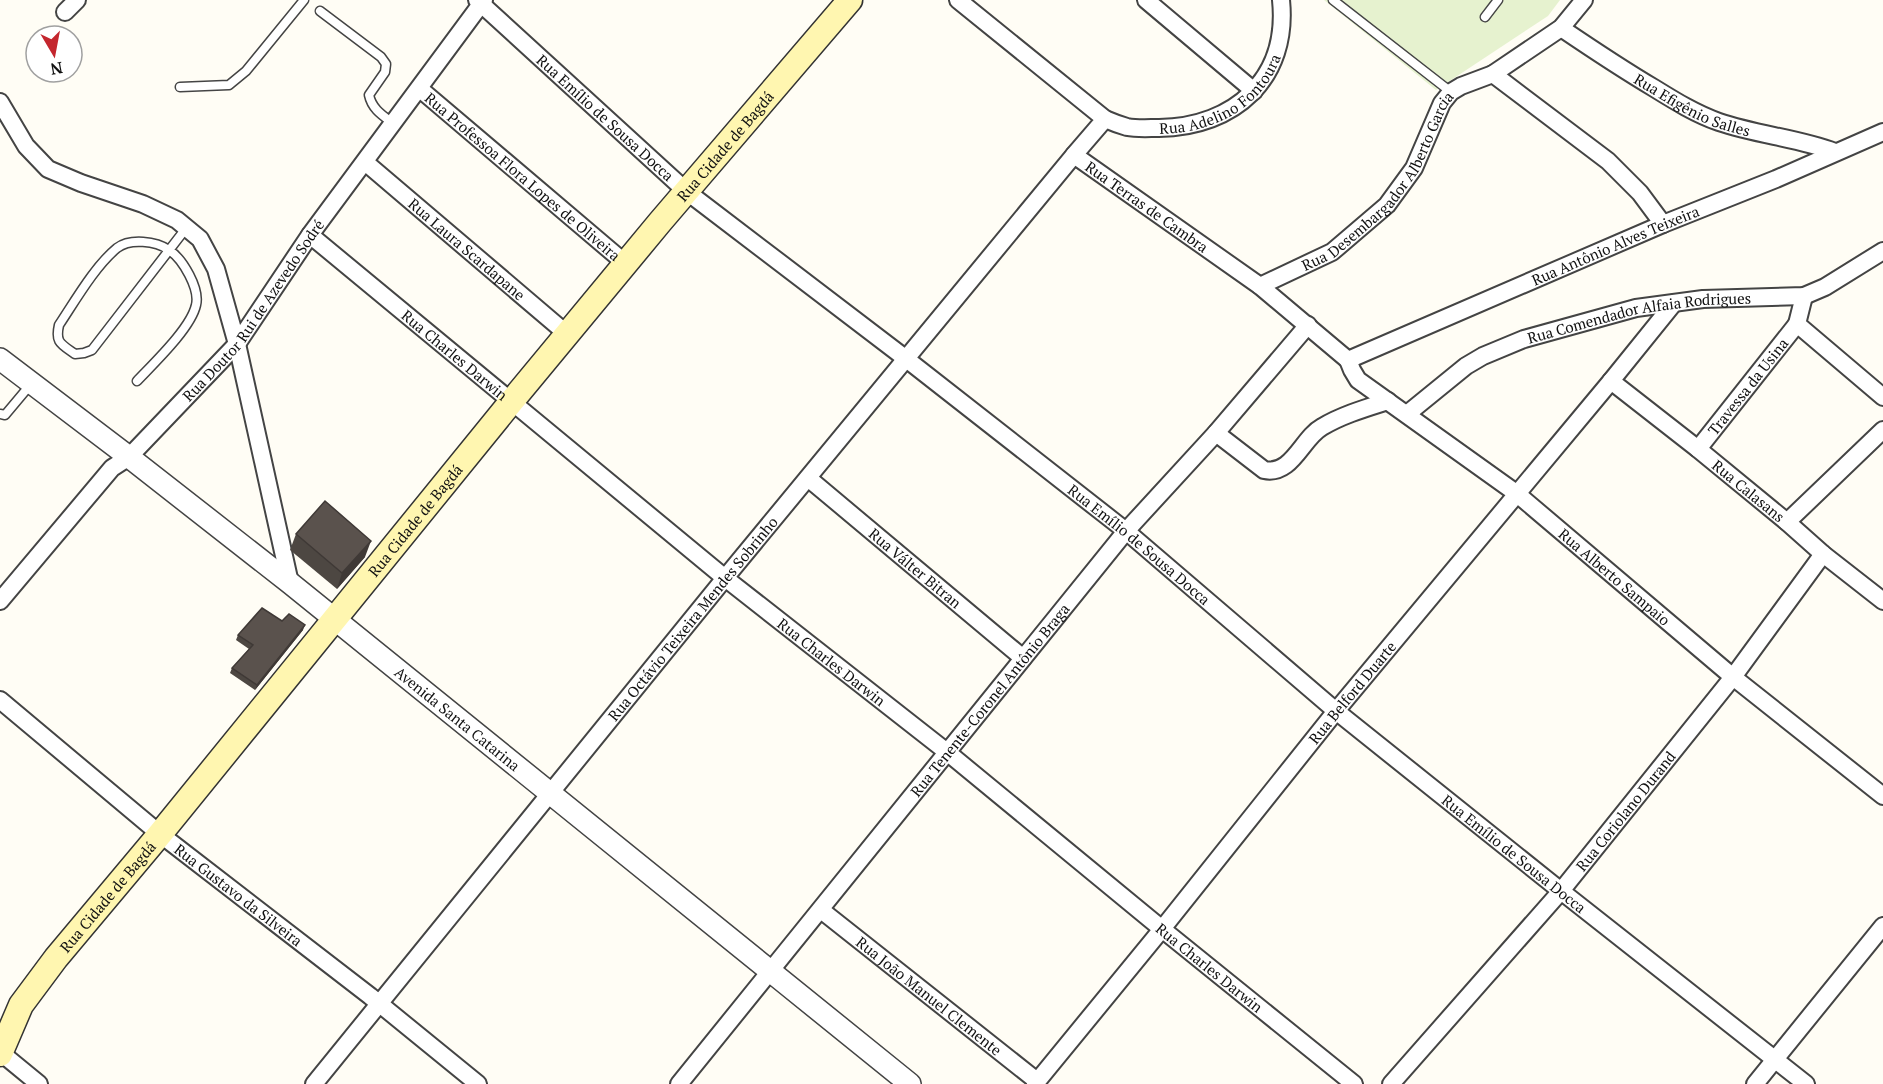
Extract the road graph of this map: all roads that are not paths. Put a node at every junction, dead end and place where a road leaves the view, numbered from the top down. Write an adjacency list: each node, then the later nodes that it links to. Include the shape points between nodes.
1 (304, 0): 14 (lane, via 246,71 229,85)
2 (850, 0): 25 (main road, Rua Cidade de Bagdá)
3 (958, 0): 19 (street)
4 (1146, 0): 16 (street)
5 (1281, 0): 16 (street, Rua Adelino Fontoura, via 1282,35 1269,70)
6 (1333, 0): 17 (lane)
7 (1498, 0): 11 (lane)
8 (1584, 0): 12 (street, Rua Desembargador Alberto Garcia)
9 (481, 1): 15 (street, Rua Doutor Rui de Azevedo Sodré); 25 (street, Rua Emílio de Sousa Docca)
10 (320, 11): 20 (lane, via 386,64 369,95 376,110)
11 (1485, 17)
12 (1561, 28): 13 (street, Rua Desembargador Alberto Garcia); 22 (street, Rua Efigênio Salles, via 1704,117)
13 (1492, 74): 17 (street, Rua Desembargador Alberto Garcia); 26 (street, via 1608,161)
14 (180, 87)
15 (420, 89): 20 (street, Rua Doutor Rui de Azevedo Sodré); 31 (street, Rua Professoa Flora Lopes de Oliveira)
16 (1254, 91): 19 (street, Rua Adelino Fontoura, via 1214,118 1186,126 1127,127)
17 (1451, 92): 32 (street, Rua Desembargador Alberto Garcia, via 1442,103 1414,168 1387,206 1332,252)
18 (0, 102): 27 (street, via 26,146 48,169 142,204)
19 (1105, 119): 23 (street, Rua Terras de Cambra)
20 (394, 124): 24 (street, Rua Doutor Rui de Azevedo Sodré)
21 (1883, 132): 22 (street, Rua Antônio Alves Teixeira)
22 (1835, 152): 26 (street, Rua Antônio Alves Teixeira)
23 (1074, 155): 32 (street, Rua Terras de Cambra); 39 (street, Rua Octávio Teixeira Mendes Sobrinho)
24 (365, 162): 28 (street, Rua Doutor Rui de Azevedo Sodré); 37 (street, Rua Laura Scardapane)
25 (686, 191): 31 (main road, Rua Cidade de Bagdá); 39 (street, Rua Emílio de Sousa Docca)
26 (1663, 224): 41 (street, Rua Antônio Alves Teixeira)
27 (187, 227): 29 (lane); 38 (street, via 200,239 216,269)
28 (310, 235): 38 (street, Rua Doutor Rui de Azevedo Sodré); 47 (street, Rua Charles Darwin)
29 (170, 250): 29 (lane, via 92,350 75,354 60,343 59,325 117,248 142,242); 42 (lane, via 196,290 196,305 187,325)
30 (1883, 251): 33 (street, Rua Comendador Alfaia Rodrigues)
31 (625, 263): 37 (main road, Rua Cidade de Bagdá)
32 (1260, 286): 36 (street, Rua Terras de Cambra)
33 (1804, 296): 34 (street, Rua Comendador Alfaia Rodrigues); 35 (street)
34 (1674, 303): 43 (street, Rua Belford Duarte); 49 (street, Rua Comendador Alfaia Rodrigues, via 1636,308 1503,347 1466,366)
35 (1797, 324): 45 (street); 52 (street, Travessa da Usina)
36 (1308, 325): 41 (street, Rua Terras de Cambra); 51 (street, Rua Tenente-Coronel Antônio Braga)
37 (567, 334): 47 (main road, Rua Cidade de Bagdá)
38 (237, 344): 53 (street, Rua Doutor Rui de Azevedo Sodré); 60 (street)
39 (905, 358): 54 (street, Rua Octávio Teixeira Mendes Sobrinho); 57 (street, Rua Emílio de Sousa Docca)
40 (0, 359): 44 (street, Avenida Santa Catarina)
41 (1348, 360): 46 (street, Rua Alberto Sampaio, via 1358,380)
42 (137, 381)
43 (1611, 381): 52 (street, Rua Calasans); 55 (street, Rua Belford Duarte)
44 (32, 384): 48 (lane, via 5,415); 53 (street, Avenida Santa Catarina)
45 (1883, 397)
46 (1388, 401): 49 (street, Rua Alberto Sampaio); 51 (street, via 1319,428 1291,460 1272,471 1264,470)
47 (511, 402): 59 (street, Rua Charles Darwin); 63 (main road, Rua Cidade de Bagdá)
48 (0, 414)
49 (1407, 414): 55 (street, Rua Alberto Sampaio)
50 (1883, 430): 56 (street)
51 (1216, 433): 57 (street, Rua Tenente-Coronel Antônio Braga)
52 (1698, 449): 56 (street, Rua Calasans)
53 (129, 457): 60 (street, Avenida Santa Catarina); 61 (street, Rua Doutor Rui de Azevedo Sodré, via 112,468)
54 (808, 478): 59 (street, Rua Octávio Teixeira Mendes Sobrinho); 64 (street, Rua Válter Bitran)
55 (1516, 494): 65 (street, Rua Alberto Sampaio); 67 (street, Rua Belford Duarte)
56 (1787, 522): 58 (street, Rua Calasans)
57 (1126, 531): 64 (street, Rua Tenente-Coronel Antônio Braga); 67 (street, Rua Emílio de Sousa Docca)
58 (1823, 554): 62 (street, Rua Calasans); 65 (street, Rua Coriolano Durand)
59 (725, 578): 68 (street, Rua Charles Darwin); 69 (street, Rua Octávio Teixeira Mendes Sobrinho)
60 (290, 582): 63 (street, Avenida Santa Catarina)
61 (0, 601)
62 (1883, 601)
63 (335, 619): 69 (street, Avenida Santa Catarina); 71 (main road, Rua Cidade de Bagdá)
64 (1023, 658): 68 (street, Rua Tenente-Coronel Antônio Braga)
65 (1732, 677): 70 (street, Rua Alberto Sampaio); 72 (street, Rua Coriolano Durand)
66 (0, 700): 71 (street, Rua Gustavo da Silveira)
67 (1336, 711): 72 (street, Rua Emílio de Sousa Docca); 75 (street, Rua Belford Duarte)
68 (947, 752): 73 (street, Rua Tenente-Coronel Antônio Braga); 75 (street, Rua Charles Darwin)
69 (549, 792): 76 (street, Avenida Santa Catarina); 77 (street, Rua Octávio Teixeira Mendes Sobrinho)
70 (1883, 796)
71 (160, 834): 77 (street, Rua Gustavo da Silveira); 78 (main road, Rua Cidade de Bagdá, via 31,990)
72 (1561, 891): 79 (street, Rua Emílio de Sousa Docca); 87 (street, Rua Coriolano Durand)
73 (821, 910): 76 (street, Rua Tenente-Coronel Antônio Braga); 80 (street, Rua João Manuel Clemente)
74 (1883, 927): 79 (street)
75 (1162, 929): 80 (street, Rua Belford Duarte); 86 (street, Rua Charles Darwin)
76 (771, 972): 84 (street, Rua Tenente-Coronel Antônio Braga); 85 (street, Avenida Santa Catarina)
77 (380, 1003): 82 (street, Rua Octávio Teixeira Mendes Sobrinho); 83 (street, Rua Gustavo da Silveira)
78 (0, 1053): 81 (street)
79 (1776, 1059): 88 (street); 89 (street, Rua Emílio de Sousa Docca)
80 (1036, 1083)
81 (39, 1084)
82 (314, 1084)
83 (478, 1084)
84 (679, 1084)
85 (910, 1084)
86 (1354, 1084)
87 (1391, 1084)
88 (1755, 1084)
89 (1806, 1084)

